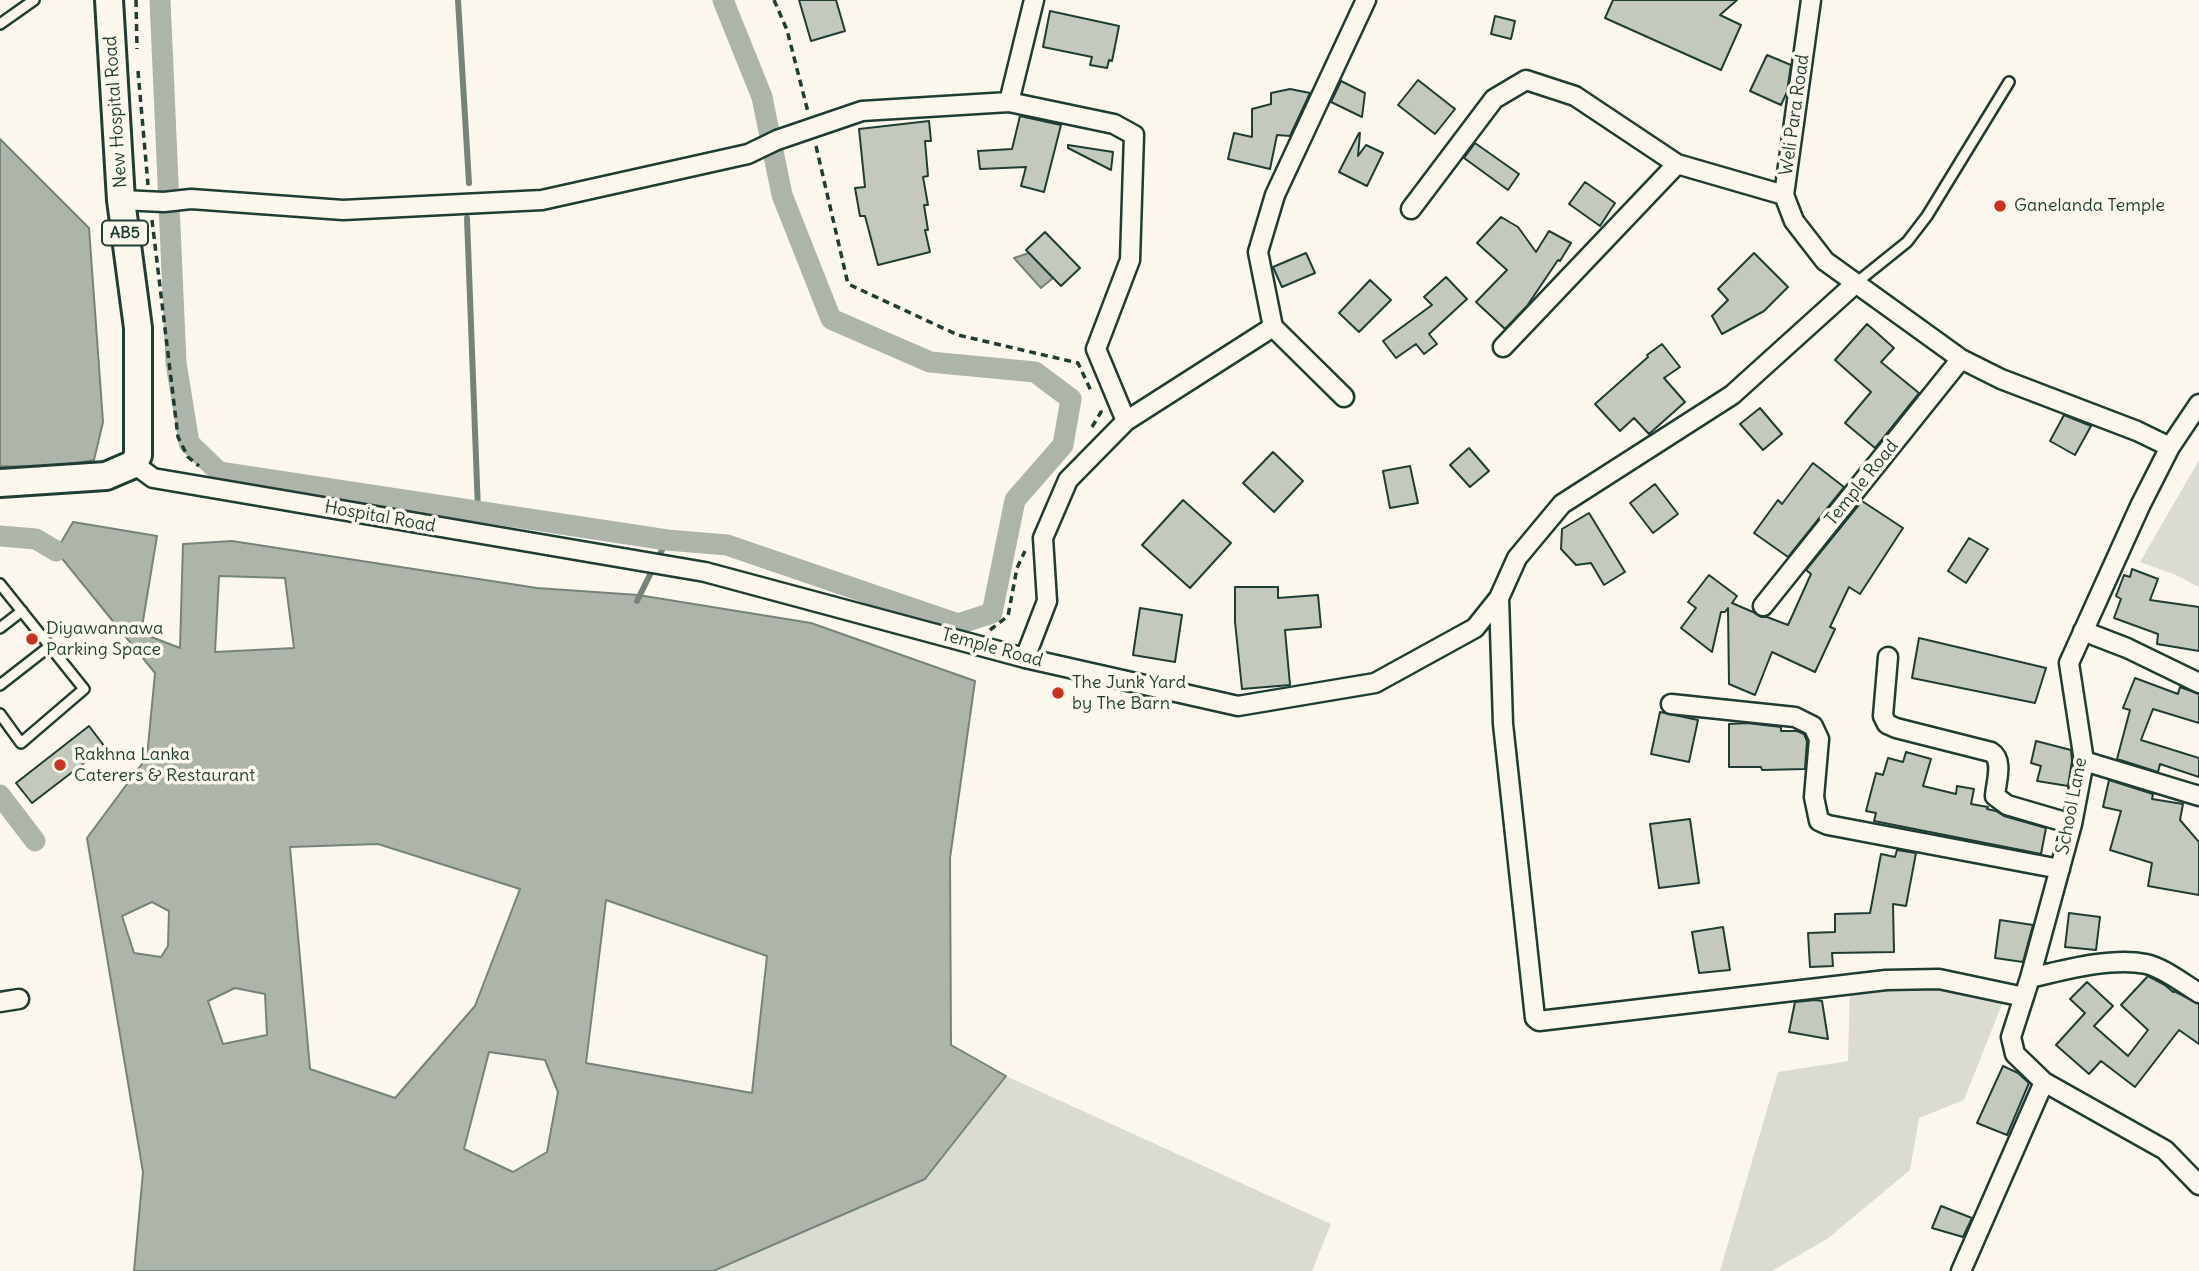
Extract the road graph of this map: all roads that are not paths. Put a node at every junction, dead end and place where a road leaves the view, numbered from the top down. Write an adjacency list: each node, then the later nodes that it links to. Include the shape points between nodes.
1 (34, 0): 6 (lane)
2 (109, 0): 11 (main road, New Hospital Road / AB5)
3 (1034, 0): 8 (street)
4 (1366, 0): 14 (street, via 1275,195 1258,252)
5 (1811, 0): 10 (street, Weli Para Road)
6 (0, 24)
7 (2009, 82): 13 (lane, via 1927,216 1907,242)
8 (1009, 102): 11 (street, via 862,111 748,154 542,200 343,210); 19 (street, via 1114,124 1135,135 1130,260 1096,349)
9 (1677, 164): 10 (street); 12 (street, via 1575,96 1526,80 1494,99); 15 (street)
10 (1784, 195): 13 (street, Weli Para Road, via 1794,221 1825,261)
11 (121, 200): 21 (main road, New Hospital Road / AB5, via 138,328 138,455)
12 (1411, 209)
13 (1856, 284): 16 (street, Weli Para Road); 25 (street, via 1732,395 1562,504 1517,558)
14 (1273, 327): 17 (street); 19 (street)
15 (1503, 347)
16 (1961, 359): 20 (street); 26 (street, Temple Road)
17 (1344, 397)
18 (2199, 404): 20 (street, School Lane)
19 (1126, 421): 32 (street, via 1068,480 1058,503 1044,538 1047,601)
20 (2170, 447): 29 (street, School Lane)
21 (134, 464): 22 (main road, via 106,476); 23 (street, Hospital Road, via 153,478)
22 (0, 483)
23 (705, 572): 32 (street, Temple Road)
24 (0, 584): 27 (lane)
25 (1499, 598): 32 (street, Temple Road, via 1475,628 1375,683 1238,706); 43 (street, via 1503,724 1535,1018 1886,980 1939,979)
26 (1763, 607)
27 (22, 611): 28 (lane); 30 (lane)
28 (0, 628)
29 (2083, 631): 33 (street); 37 (street, School Lane, via 2069,663)
30 (50, 646): 34 (lane); 36 (lane, via 84,689 22,743)
31 (1888, 657): 39 (street, via 1883,716 1887,724 1996,754 1995,796 2000,801)
32 (1025, 658)
33 (2199, 683)
34 (0, 685)
35 (1671, 704): 40 (street, via 1795,717 1813,726 1819,739 1814,797 1819,821 1828,825)
36 (0, 714)
37 (2084, 761): 38 (street); 39 (street, School Lane)
38 (2199, 796)
39 (2072, 824): 40 (street, School Lane)
40 (2060, 869): 41 (street, School Lane)
41 (2030, 978): 42 (street, via 2104,964 2147,964); 43 (street, School Lane)
42 (2199, 993)
43 (2024, 998): 46 (street, School Lane, via 2011,1037 2015,1054)
44 (19, 999): 45 (street)
45 (0, 1002)
46 (2044, 1082): 47 (street, School Lane, via 2165,1150); 48 (street)
47 (2199, 1185)
48 (1961, 1271)

